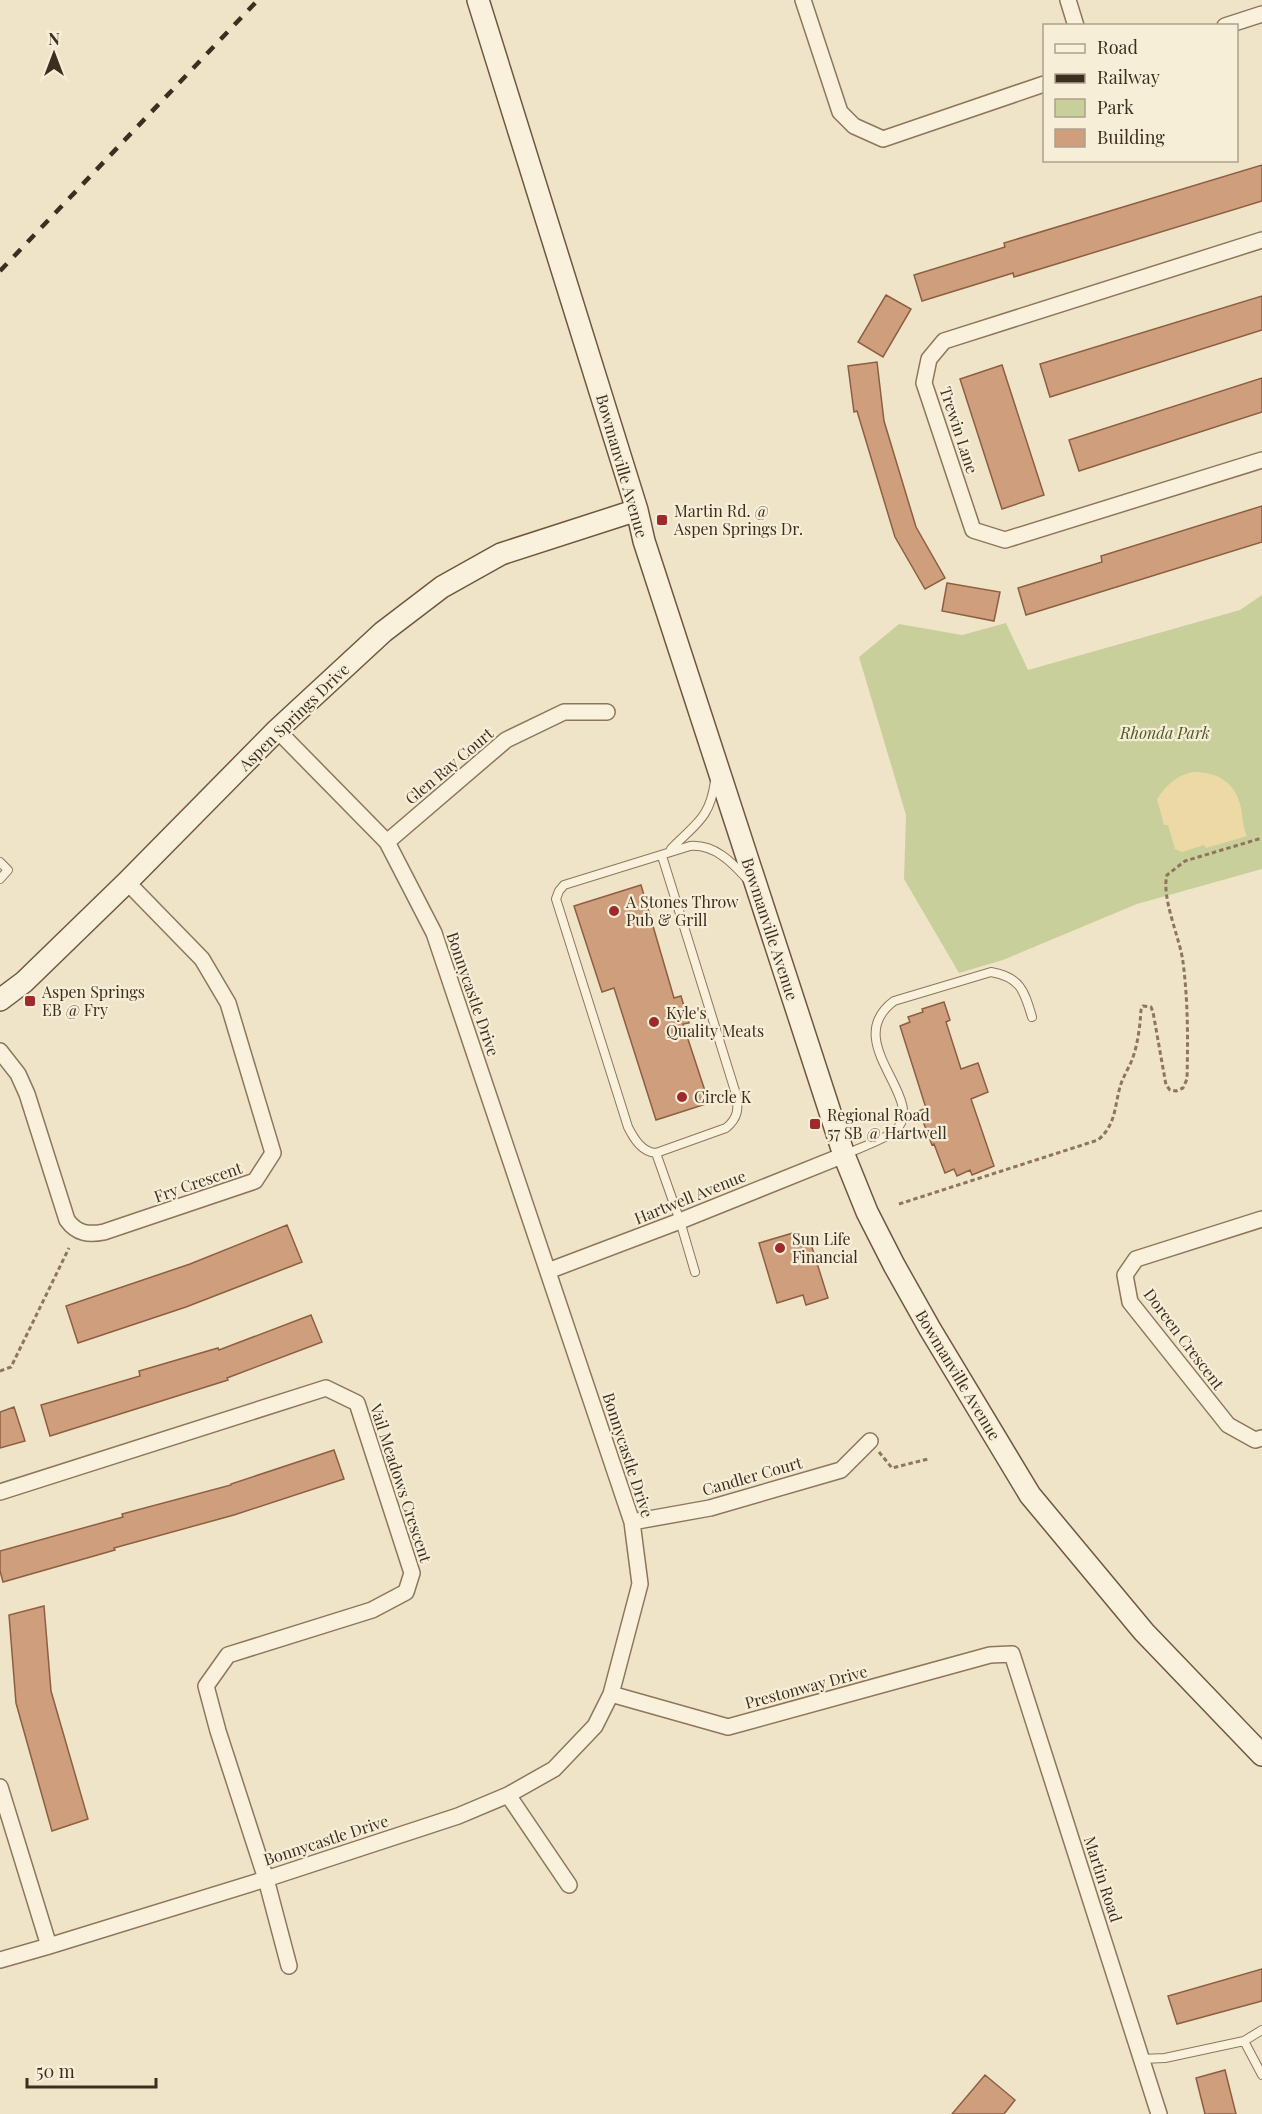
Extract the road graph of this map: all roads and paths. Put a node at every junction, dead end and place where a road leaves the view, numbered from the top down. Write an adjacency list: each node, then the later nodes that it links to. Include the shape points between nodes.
1 (478, 0): 10 (main road, Bowmanville Avenue)
2 (803, 0): 7 (street, via 840,112 854,126 883,139)
3 (1068, 0): 5 (street)
4 (1262, 14): 6 (street)
5 (1075, 24)
6 (1231, 24)
7 (1043, 84)
8 (1262, 240): 9 (street, Trewin Lane, via 944,340 929,358 924,383 973,530 1005,540)
9 (1262, 460)
10 (638, 510): 12 (main road, Aspen Springs Drive, via 501,554 442,587 383,632); 13 (main road, Bowmanville Avenue, via 644,541)
11 (607, 712): 15 (street, Glen Ray Court, via 564,712 506,740)
12 (277, 730): 15 (street, Bonnycastle Drive); 20 (main road, Aspen Springs Drive)
13 (715, 762): 16 (lane, via 714,791 706,813); 21 (main road, Bowmanville Avenue)
14 (1262, 838): 27 (path, via 1185,861 1167,875 1166,889 1185,979 1188,1053 1183,1088 1170,1090 1166,1085 1153,1012 1151,1007 1143,1006 1132,1061 1121,1083 1113,1118 1098,1140)
15 (387, 842): 31 (street, Bonnycastle Drive, via 434,933)
16 (670, 851): 17 (lane); 21 (lane, via 706,847 736,867)
17 (662, 856): 25 (lane, via 738,1105 733,1122 726,1128); 25 (lane, via 564,885 556,898 628,1127 645,1150)
18 (0, 862): 19 (lane, via 8,870)
19 (0, 879)
20 (127, 882): 22 (main road, Aspen Springs Drive, via 24,982); 24 (street, Fry Crescent, via 202,959 228,1003 273,1153 255,1181 104,1232 93,1234 73,1228 67,1220 27,1094)
21 (757, 889): 26 (main road, Bowmanville Avenue)
22 (0, 1000)
23 (1032, 1017): 26 (lane, via 1026,997 1014,979 991,972 894,1001 884,1008 875,1033 901,1103 902,1119 893,1133)
24 (0, 1050)
25 (656, 1153): 29 (lane)
26 (844, 1155): 29 (street, Hartwell Avenue); 41 (main road, Bowmanville Avenue, via 894,1265 1030,1495 1144,1632)
27 (899, 1204)
28 (1262, 1219): 34 (street, Doreen Crescent, via 1136,1259 1125,1275 1130,1302 1228,1425 1255,1440)
29 (680, 1221): 31 (street, Hartwell Avenue); 32 (lane)
30 (69, 1248): 33 (path, via 11,1367)
31 (548, 1271): 38 (street, Bonnycastle Drive)
32 (695, 1272)
33 (0, 1371)
34 (1262, 1438)
35 (870, 1441): 36 (path, via 892,1468); 38 (street, Candler Court, via 841,1470 711,1508)
36 (928, 1458)
37 (0, 1492): 44 (street, Vail Meadows Crescent, via 326,1388 357,1403 412,1573 406,1592 372,1610 228,1655 206,1686)
38 (632, 1522): 40 (street, Bonnycastle Drive, via 639,1584)
39 (1012, 1654): 40 (street, Prestonway Drive, via 990,1655 728,1727); 51 (street, Martin Road)
40 (611, 1694): 43 (street, Bonnycastle Drive, via 594,1726 554,1769)
41 (1262, 1755)
42 (0, 1787): 46 (street)
43 (508, 1795): 44 (street, Bonnycastle Drive, via 458,1816); 45 (street)
44 (266, 1879): 46 (street, Bonnycastle Drive); 48 (street)
45 (569, 1885)
46 (49, 1946): 47 (street, Bonnycastle Drive)
47 (0, 1960)
48 (289, 1966)
49 (1262, 2030): 50 (lane)
50 (1244, 2041): 51 (lane, via 1165,2058); 52 (lane)
51 (1142, 2059): 53 (street, Martin Road)
52 (1262, 2075)
53 (1159, 2114)

